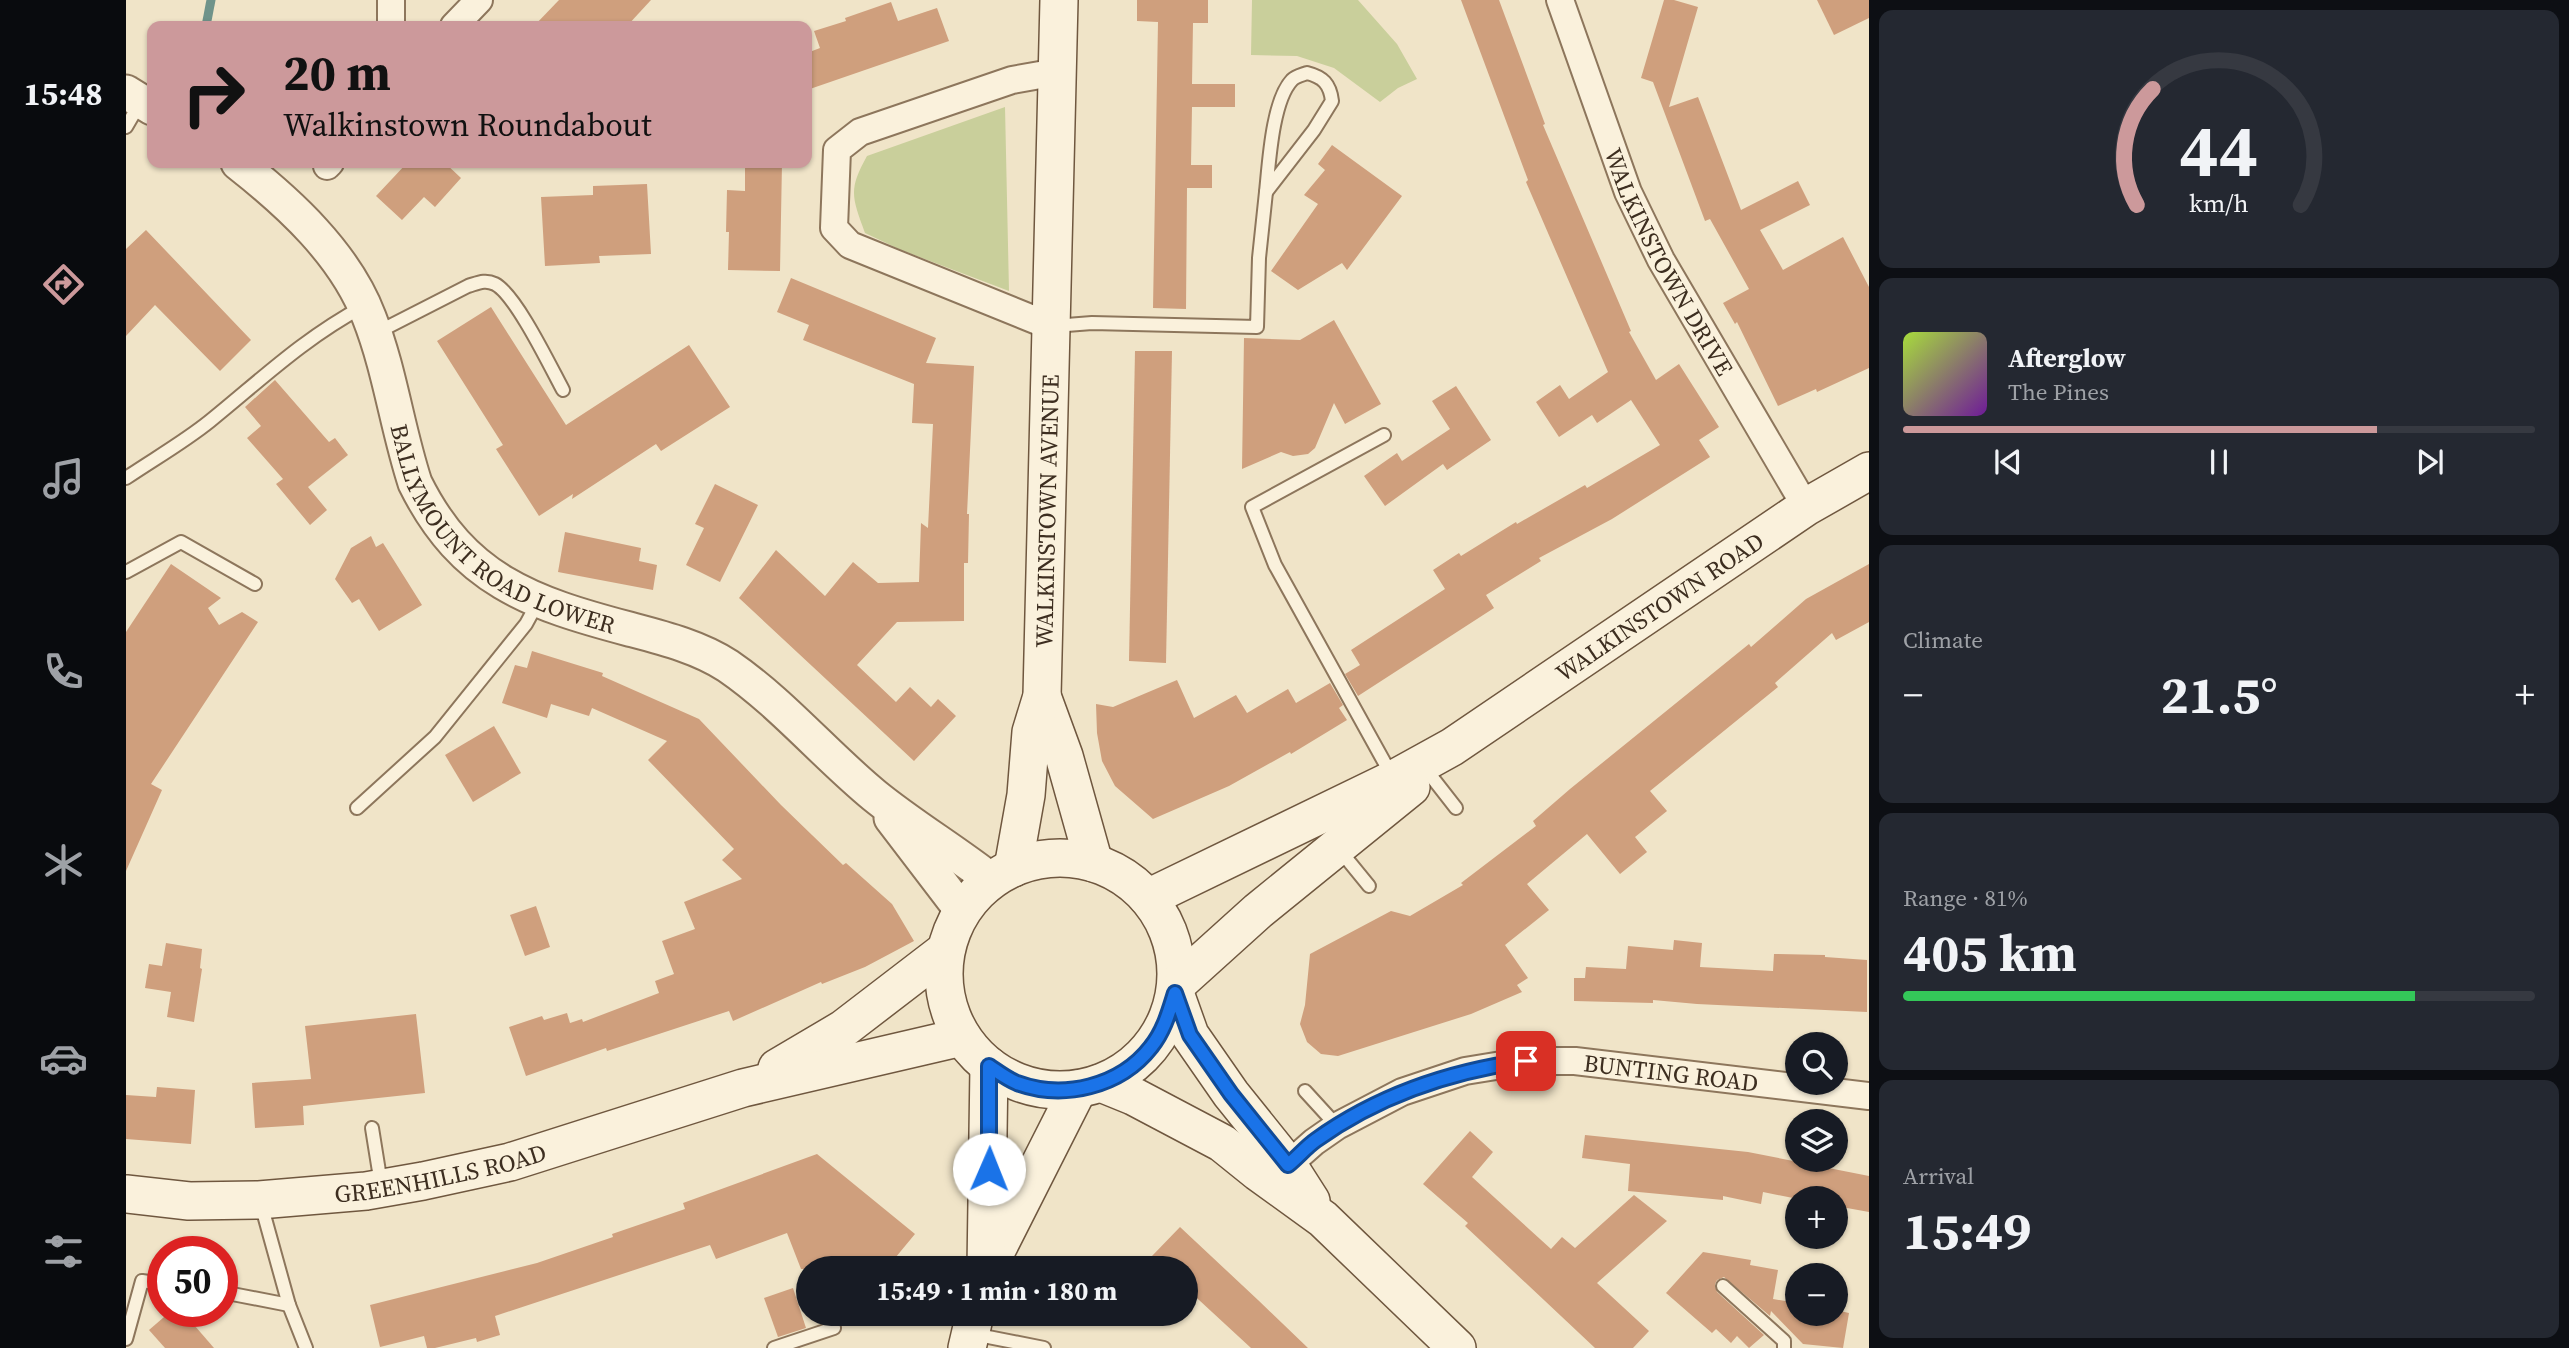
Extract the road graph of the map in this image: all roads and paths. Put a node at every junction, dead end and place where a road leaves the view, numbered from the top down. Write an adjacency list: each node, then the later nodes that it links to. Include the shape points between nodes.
1 (391, 0): 5 (street)
2 (479, 0): 6 (street)
3 (1059, 0): 7 (main road, WALKINSTOWN AVENUE)
4 (1566, 2): 16 (street, WALKINSTOWN DRIVE, via 1628,192 1661,260)
5 (391, 21)
6 (459, 21)
7 (1057, 72): 11 (main road, WALKINSTOWN AVENUE); 11 (street, via 1012,80 860,132 837,150 835,187 834,229 850,245)
8 (244, 168): 10 (street, BALLYMOUNT ROAD LOWER, via 319,236)
9 (1266, 192): 9 (lane, via 1284,92 1293,78 1307,73 1321,76 1331,90 1328,111); 11 (lane, via 1257,327)
10 (370, 320): 12 (lane, via 484,281 495,284 516,306); 15 (lane, via 332,323 208,423); 19 (street, BALLYMOUNT ROAD LOWER, via 406,457 424,501 470,560)
11 (1050, 326): 20 (main road, WALKINSTOWN AVENUE)
12 (563, 390)
13 (1384, 435): 21 (lane, via 1252,507 1275,565)
14 (1869, 471): 16 (main road, WALKINSTOWN ROAD)
15 (126, 478)
16 (1806, 507): 21 (main road, WALKINSTOWN ROAD)
17 (126, 572): 18 (lane, via 181,542)
18 (255, 584)
19 (538, 601): 22 (street, BALLYMOUNT ROAD LOWER, via 672,641 727,665); 23 (lane, via 526,624 435,737)
20 (1042, 696): 26 (main road, WALKINSTOWN AVENUE); 27 (main road, WALKINSTOWN AVENUE, via 1031,732 1026,795)
21 (1424, 766): 24 (lane); 25 (main road, WALKINSTOWN ROAD); 29 (main road, WALKINSTOWN ROAD)
22 (876, 796): 27 (street, BALLYMOUNT ROAD LOWER); 30 (street, BALLYMOUNT ROAD LOWER)
23 (357, 808)
24 (1456, 808)
25 (1337, 847): 28 (lane); 32 (main road, WALKINSTOWN ROAD, via 1258,911)
26 (1094, 863): 27 (main road, via 1067,858 1039,860); 29 (main road, via 1124,877)
27 (1002, 874): 30 (main road, via 975,894)
28 (1369, 886)
29 (1148, 898): 32 (main road, via 1164,921 1173,947)
30 (962, 911): 31 (main road)
31 (946, 950): 33 (main road, via 943,980 949,1010); 36 (main road, GREENHILLS ROAD, via 843,1029)
32 (1176, 989): 35 (main road, via 1166,1022 1151,1048 1128,1069); 41 (main road, via 1190,1035)
33 (962, 1037): 34 (main road); 36 (main road, GREENHILLS ROAD)
34 (989, 1066): 35 (main road, via 1016,1082 1047,1090); 46 (main road)
35 (1090, 1086): 45 (main road, via 1133,1096 1222,1143); 47 (main road)
36 (743, 1088): 42 (main road, GREENHILLS ROAD, via 486,1169)
37 (1305, 1091): 39 (lane)
38 (1869, 1096): 39 (street, BUNTING ROAD, via 1575,1061 1526,1061 1465,1071 1402,1092)
39 (1337, 1126): 41 (street, BUNTING ROAD)
40 (372, 1128): 42 (lane)
41 (1288, 1165): 45 (main road)
42 (381, 1188): 44 (main road, GREENHILLS ROAD)
43 (126, 1194): 44 (main road, GREENHILLS ROAD, via 189,1201)
44 (259, 1200): 51 (lane)
45 (1323, 1219): 58 (main road)
46 (987, 1256)
47 (994, 1256)
48 (147, 1282): 54 (lane, via 142,1281)
49 (1723, 1286): 59 (lane, via 1784,1342)
50 (238, 1295): 51 (lane)
51 (289, 1305): 55 (lane)
52 (834, 1328): 56 (lane)
53 (970, 1332): 57 (lane)
54 (126, 1339)
55 (306, 1348)
56 (774, 1348)
57 (1044, 1348)
58 (1457, 1348)
59 (1784, 1348)

